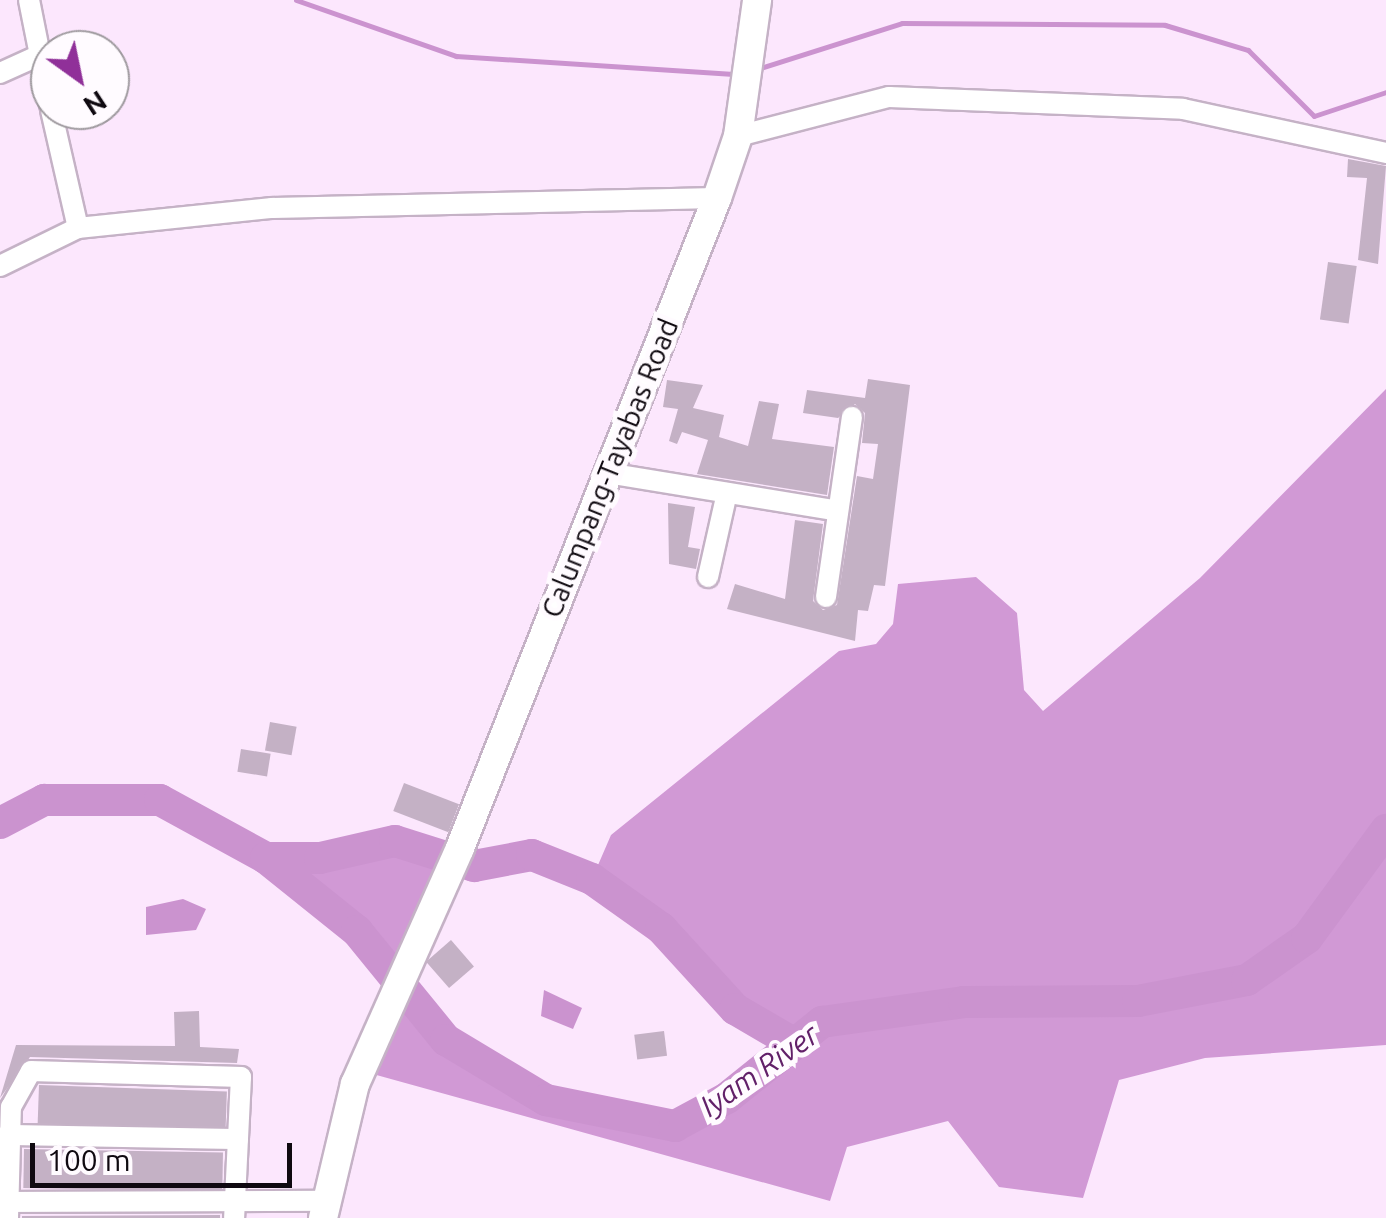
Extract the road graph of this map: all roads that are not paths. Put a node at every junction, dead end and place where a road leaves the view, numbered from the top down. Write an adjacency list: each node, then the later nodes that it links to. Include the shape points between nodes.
1 (29, 0): 3 (street)
2 (757, 0): 7 (main road, Calumpang-Tayabas Road)
3 (35, 30)
4 (30, 60): 5 (street)
5 (0, 74)
6 (55, 130): 10 (street)
7 (738, 136): 8 (street, via 890,97 1182,108); 9 (main road, Calumpang-Tayabas Road)
8 (1386, 152)
9 (717, 198): 10 (street, via 272,208); 13 (main road, Calumpang-Tayabas Road)
10 (78, 228): 11 (street)
11 (0, 266)
12 (852, 417): 15 (street)
13 (607, 473): 14 (street); 21 (main road, Calumpang-Tayabas Road, via 460,848 356,1084)
14 (728, 493): 15 (street); 16 (street)
15 (838, 511): 17 (street)
16 (708, 577)
17 (826, 597)
18 (7, 1134): 19 (street); 19 (street, via 31,1071 241,1078); 20 (street)
19 (238, 1139): 22 (street)
20 (8, 1210): 22 (street)
21 (324, 1210): 22 (street)
22 (234, 1212)

